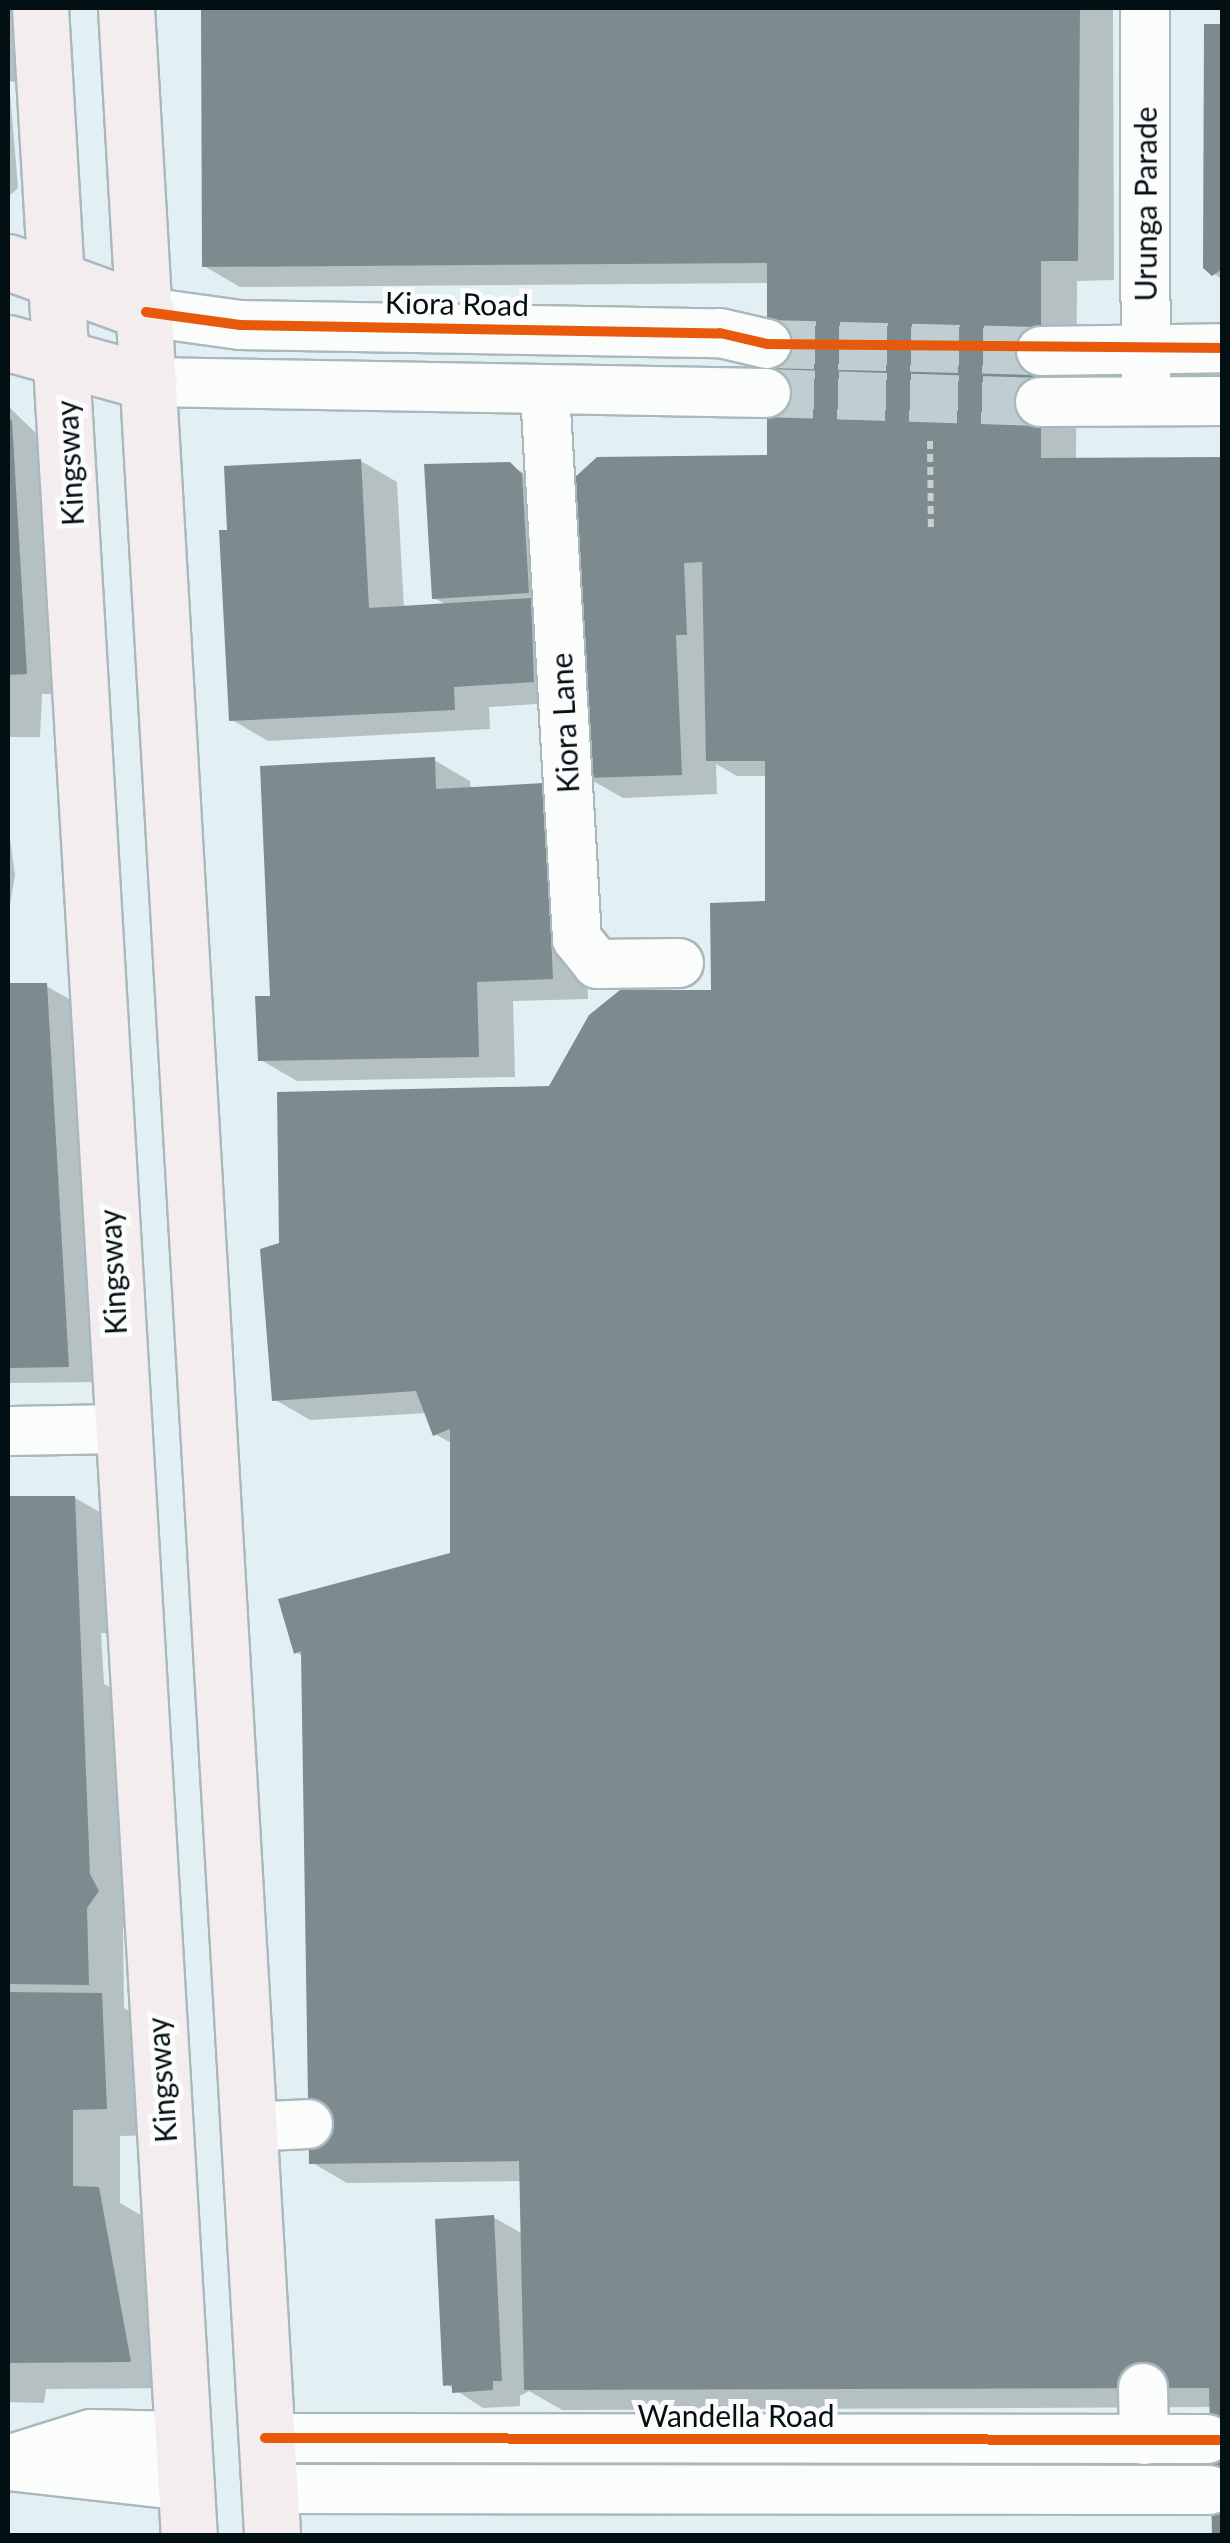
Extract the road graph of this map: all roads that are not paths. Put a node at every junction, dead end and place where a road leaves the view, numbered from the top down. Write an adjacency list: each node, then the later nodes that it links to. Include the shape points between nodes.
1 (40, 8): 4 (main road, Kingsway)
2 (126, 8): 5 (main road)
3 (1145, 8): 9 (street, Urunga Parade)
4 (32, 272): 5 (main road, Kiora Road); 11 (main road, Kingsway)
5 (146, 312): 7 (street, Kiora Road, via 240,325 720,333); 12 (main road)
6 (8, 343): 11 (main road)
7 (767, 344)
8 (1222, 348): 9 (street)
9 (1145, 350): 10 (street); 17 (street, Urunga Parade)
10 (1041, 351)
11 (63, 362): 12 (main road); 19 (main road, Kingsway)
12 (150, 382): 13 (street); 22 (main road)
13 (546, 392): 14 (street); 18 (street, Kiora Lane, via 576,939 597,964)
14 (766, 394)
15 (1222, 401): 17 (street)
16 (1040, 402): 17 (street)
17 (1146, 402)
18 (679, 963)
19 (122, 1429): 20 (street); 27 (main road, Kingsway)
20 (8, 1431)
21 (308, 2124): 22 (street)
22 (247, 2126): 28 (main road)
23 (1143, 2388): 24 (street)
24 (1144, 2440): 25 (street, Wandella Road); 28 (street, Wandella Road)
25 (1207, 2440)
26 (8, 2463): 27 (street, Wandella Road)
27 (186, 2486): 28 (main road, Wandella Road)
28 (268, 2488): 29 (street, Wandella Road)
29 (1208, 2490)

